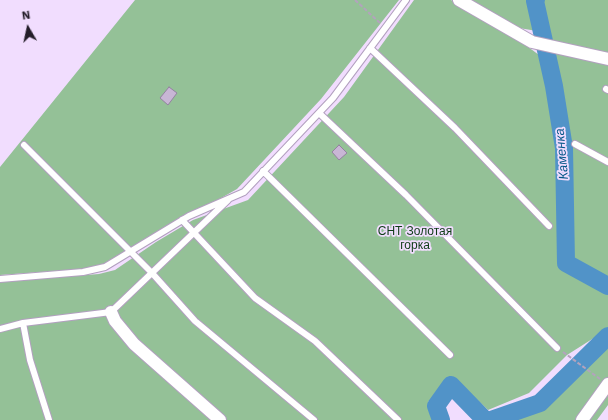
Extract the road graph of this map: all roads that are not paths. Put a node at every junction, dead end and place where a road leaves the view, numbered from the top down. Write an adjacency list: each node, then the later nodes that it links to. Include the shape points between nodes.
1 (406, 0): 3 (lane)
2 (459, 0): 4 (street, via 532,42)
3 (370, 48): 5 (lane); 12 (lane, via 455,128)
4 (608, 59)
5 (318, 113): 9 (lane); 20 (lane, via 406,195)
6 (575, 144): 8 (lane)
7 (24, 145): 14 (lane)
8 (608, 162)
9 (264, 171): 10 (lane, via 244,192); 21 (lane)
10 (231, 198): 11 (lane); 13 (lane)
11 (182, 220): 13 (lane); 14 (lane)
12 (549, 226)
13 (194, 233): 15 (lane); 26 (lane, via 255,298 315,341)
14 (130, 252): 15 (lane); 16 (lane, via 106,267 83,272)
15 (152, 273): 17 (lane); 25 (lane, via 195,321)
16 (0, 279)
17 (111, 312): 18 (lane); 24 (street, via 115,322 134,344)
18 (23, 323): 19 (lane); 23 (lane, via 30,360)
19 (0, 329)
20 (557, 348)
21 (450, 355)
22 (608, 384): 27 (street)
23 (49, 420)
24 (220, 420)
25 (314, 420)
26 (398, 420)
27 (582, 420)

